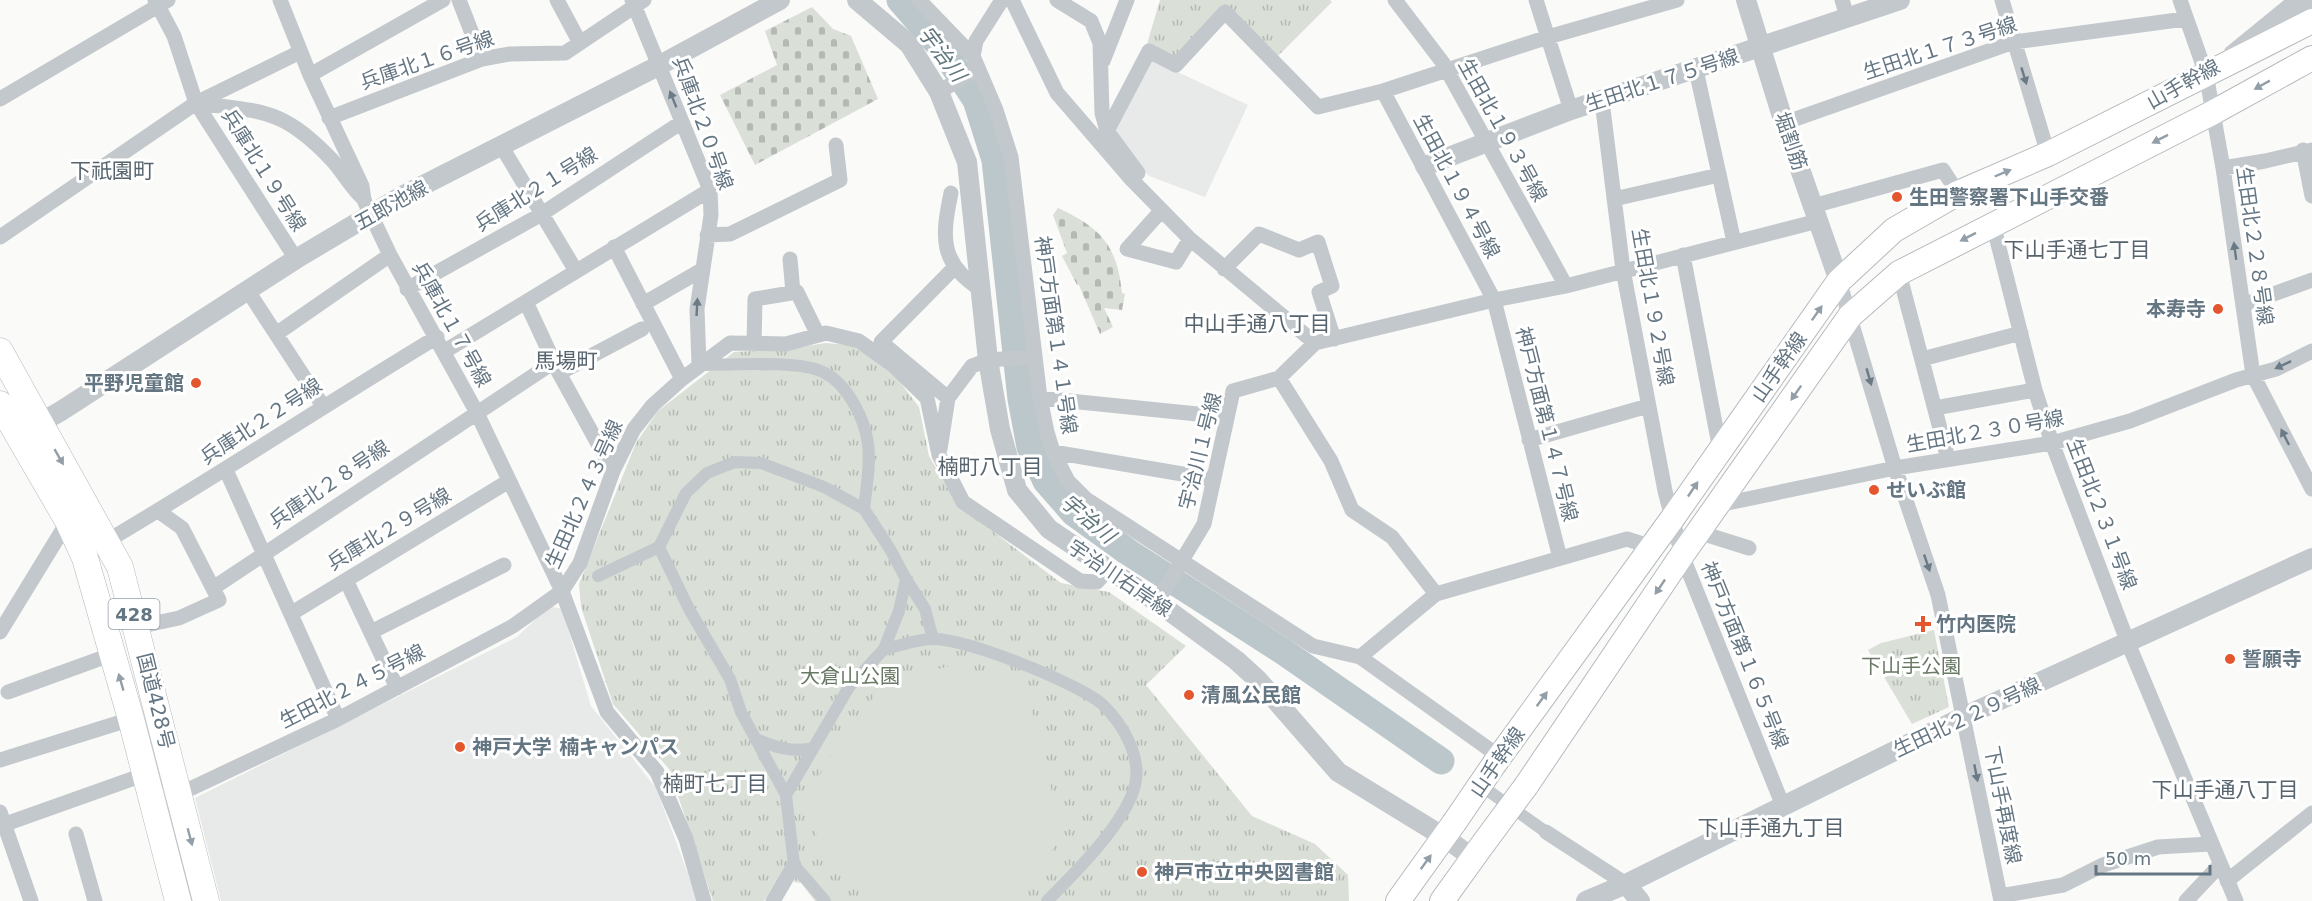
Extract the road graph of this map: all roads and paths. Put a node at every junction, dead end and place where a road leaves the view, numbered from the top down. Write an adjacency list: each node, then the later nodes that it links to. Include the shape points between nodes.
1 (280, 0): 29 (street, 兵庫北１７号線)
2 (443, 0): 38 (street)
3 (459, 0): 31 (street)
4 (557, 0): 27 (street)
5 (857, 0): 39 (street, 宇治川右岸線, via 909,44)
6 (919, 0): 33 (street, 神戸方面第１４１号線)
7 (1002, 0): 33 (street, via 976,41)
8 (1012, 0): 58 (street, via 1057,93)
9 (1057, 0): 34 (street, via 1091,21 1100,43)
10 (1127, 0): 34 (street)
11 (1395, 0): 35 (street, 生田北１９３号線)
12 (1536, 0): 25 (street)
13 (1677, 0): 25 (street)
14 (1746, 0): 28 (street, 堀割筋)
15 (1842, 0): 23 (street)
16 (1900, 0): 23 (street, 生田北１７５号線)
17 (2002, 0): 26 (street)
18 (2180, 0): 24 (street, 生田北２２８号線)
19 (160, 2): 41 (street); 43 (street, 兵庫北１９号線)
20 (637, 2): 27 (street, 兵庫北１６号線); 32 (street, 兵庫北２０号線)
21 (769, 2): 32 (street, 五郎池線)
22 (2304, 10): 37 (main road, 山手幹線)
23 (1848, 19): 28 (street, 生田北１７５号線)
24 (2185, 19): 26 (street, 生田北１７３号線); 37 (street, 生田北２２８号線)
25 (1548, 37): 35 (street); 44 (street)
26 (2014, 42): 48 (street, 生田北１７３号線); 54 (street, one-way to 54)
27 (580, 43): 31 (street, 兵庫北１６号線, via 565,53)
28 (1760, 48): 36 (street, 生田北１７５号線); 48 (street, 堀割筋)
29 (300, 52): 38 (street, 兵庫北１７号線); 43 (street)
30 (2312, 58): 45 (main road, 山手幹線, one-way to 45)
31 (482, 59): 46 (street, 兵庫北１６号線)
32 (660, 65): 47 (street, 兵庫北２０号線, one-way to 32); 52 (street, 五郎池線)
33 (975, 65): 39 (street); 107 (street, 神戸方面第１４１号線, via 1011,157)
34 (1101, 65): 49 (street, via 1102,113)
35 (1445, 70): 40 (street); 50 (street, 生田北１９３号線)
36 (1696, 70): 42 (street, 生田北１７５号線); 57 (street)
37 (2206, 74): 45 (street, 生田北２２８号線); 54 (main road, 山手幹線)
38 (310, 75): 46 (street, 兵庫北１７号線)
39 (946, 87): 88 (street, 宇治川右岸線, via 967,162)
40 (1383, 92): 49 (street, via 1318,107 1225,12 1176,65 1149,51); 55 (street, 生田北１９４号線)
41 (0, 99)
42 (1602, 101): 44 (street, 生田北１７５号線); 63 (street, 生田北１９２号線)
43 (196, 103): 64 (street, via 265,112 287,120 320,148); 70 (street); 76 (street, 兵庫北１９号線)
44 (1571, 110): 50 (street, 生田北１７５号線)
45 (2212, 112): 56 (street, 生田北２２８号線); 68 (main road, 山手幹線, one-way to 68)
46 (329, 118): 64 (street, 兵庫北１７号線)
47 (682, 122): 59 (street, 兵庫北２０号線); 67 (street, 兵庫北２１号線)
48 (1784, 123): 66 (street, 堀割筋)
49 (1107, 131): 58 (street, via 1139,174)
50 (1485, 141): 55 (street, 生田北１７５号線); 86 (street, 生田北１９３号線)
51 (836, 145): 69 (street, via 840,180 730,234)
52 (502, 147): 64 (street, 五郎池線); 67 (street)
53 (2307, 150): 56 (street); 62 (street)
54 (2048, 154): 61 (main road, 山手幹線, one-way to 54)
55 (1425, 166): 91 (street, 生田北１９４号線)
56 (2223, 168): 94 (street, 生田北２２８号線, one-way to 56)
57 (1719, 176): 63 (street); 72 (street)
58 (1132, 180): 65 (street)
59 (710, 190): 69 (street, 兵庫北２０号線); 73 (street)
60 (951, 193): 78 (street, via 945,237 947,253)
61 (1958, 193): 66 (street, via 1943,170); 85 (main road, 山手幹線, via 1894,230)
62 (2312, 196)
63 (1614, 199): 80 (street, 生田北１９２号線)
64 (368, 207): 74 (street, 兵庫北１７号線); 76 (street, 五郎池線)
65 (1161, 211): 71 (street); 71 (street, via 1127,249 1176,262)
66 (1815, 214): 72 (street); 85 (street, 堀割筋)
67 (540, 215): 81 (street); 87 (street, 兵庫北２１号線)
68 (1993, 224): 83 (main road, 山手幹線, one-way to 83); 97 (street, 生田北２３１号線)
69 (707, 235): 82 (street, 兵庫北２０号線)
70 (0, 237)
71 (1190, 239): 79 (street)
72 (1734, 242): 75 (street)
73 (614, 247): 81 (street); 93 (street)
74 (390, 255): 87 (street, 兵庫北１７号線); 98 (street)
75 (1683, 255): 80 (street); 128 (street)
76 (296, 259): 89 (street, 五郎池線)
77 (790, 259): 90 (street)
78 (955, 267): 88 (street); 116 (street, via 881,342)
79 (1224, 269): 101 (street, via 1259,234 1299,250 1318,242 1332,286 1319,292); 102 (street)
80 (1623, 270): 86 (street); 120 (street, 生田北１９２号線)
81 (576, 271): 92 (street)
82 (700, 271): 93 (street); 110 (street, 兵庫北２０号線, one-way to 82, via 696,309)
83 (1899, 273): 95 (main road, 山手幹線); 108 (street)
84 (2312, 280): 94 (street)
85 (1839, 281): 95 (street, 下山手再度線); 128 (main road, 山手幹線, one-way to 85)
86 (1566, 286): 91 (street)
87 (407, 289): 100 (street, 兵庫北１７号線)
88 (980, 289): 109 (street, 宇治川右岸線)
89 (248, 291): 98 (street); 124 (street, 五郎池線)
90 (792, 293): 99 (street, via 797,292); 103 (street, via 755,299)
91 (1494, 300): 101 (street); 126 (street, 神戸方面第１４７号線)
92 (526, 302): 105 (street); 111 (street)
93 (643, 304): 114 (street)
94 (2243, 305): 112 (street, 生田北２２８号線)
95 (1850, 316): 133 (street, 下山手再度線, one-way to 133); 139 (main road, 山手幹線, one-way to 139)
96 (642, 329): 111 (street, 兵庫北２８号線)
97 (2021, 333): 108 (street); 115 (street, 生田北２３１号線)
98 (276, 334): 119 (street)
99 (818, 335): 103 (street, 生田北２４３号線, via 786,344); 130 (street, via 826,333 859,341 894,366 927,398)
100 (437, 337): 105 (street, 兵庫北１７号線); 119 (street, 兵庫北２２号線)
101 (1334, 339): 102 (street)
102 (1315, 343): 113 (street)
103 (754, 344): 110 (street, 生田北２４３号線, via 730,344)
104 (0, 351): 124 (highway, 国道428号 / 428)
105 (445, 351): 122 (street, 兵庫北１７号線)
106 (2312, 351): 112 (street, 生田北２３０号線, one-way to 112, via 2276,369)
107 (1032, 357): 109 (street); 117 (street, 神戸方面第１４１号線)
108 (1922, 359): 121 (street)
109 (997, 360): 116 (street, via 972,366); 155 (street, 宇治川右岸線, via 1000,429 1017,490 1049,529)
110 (699, 365): 114 (street, 生田北２４３号線); 140 (street, via 781,365 822,371 840,385 859,413 868,445)
111 (557, 368): 122 (street, 兵庫北２８号線); 135 (street)
112 (2253, 375): 127 (street, 生田北２３０号線, via 2130,421); 132 (street, 生田北２２８号線, one-way to 112)
113 (1280, 378): 123 (street, 宇治川１号線, via 1233,391); 161 (street, via 1331,461 1352,510 1392,537)
114 (682, 379): 135 (street, 生田北２４３号線, via 634,429)
115 (2035, 390): 121 (street); 127 (street, 生田北２３１号線)
116 (948, 398): 130 (street)
117 (1040, 398): 123 (street); 129 (street, 神戸方面第１４１号線)
118 (0, 404): 125 (highway, 国道428号 / 428)
119 (323, 406): 134 (street, 兵庫北２２号線)
120 (1648, 406): 126 (street); 142 (street, 生田北１９２号線)
121 (1935, 408): 131 (street)
122 (476, 411): 137 (street, 兵庫北１７号線); 149 (street, 兵庫北２８号線)
123 (1227, 417): 136 (street, 宇治川１号線)
124 (41, 423): 125 (street, 五郎池線); 145 (highway, 国道428号 / 428, one-way to 145)
125 (18, 436): 143 (highway, 国道428号 / 428)
126 (1529, 440): 151 (street, 神戸方面第１４７号線)
127 (2052, 443): 131 (street, 生田北２３０号線); 168 (street, 生田北２３１号線)
128 (1720, 450): 142 (main road, 山手幹線, one-way to 128)
129 (1053, 452): 136 (street); 154 (street, 神戸方面第１４１号線, via 1068,481 1086,499)
130 (939, 455): 155 (street, via 963,502 1045,560 1080,582 1097,582)
131 (1948, 459): 133 (street, 生田北２３０号線)
132 (2306, 463): 138 (street, 生田北２２８号線)
133 (1895, 468): 139 (street, 生田北２３０号線); 174 (street, 下山手再度線, one-way to 174, via 1938,596)
134 (226, 470): 141 (street, 兵庫北２２号線); 149 (street)
135 (613, 471): 160 (street, 生田北２４３号線, via 580,563)
136 (1212, 479): 154 (street, 宇治川１号線, via 1204,524)
137 (509, 481): 158 (street, 兵庫北２９号線); 160 (street, 兵庫北１７号線)
138 (2312, 489)
139 (1718, 505): 144 (main road, 山手幹線)
140 (864, 509): 146 (street, via 824,487 761,463 735,462 707,473 686,493); 157 (street)
141 (158, 511): 145 (street, 兵庫北２２号線); 159 (street, via 182,528)
142 (1672, 519): 147 (main road, 山手幹線); 150 (street, 神戸方面第１６５号線)
143 (68, 520): 165 (street); 170 (highway, 国道428号 / 428, via 86,558)
144 (1698, 532): 148 (street); 150 (main road, 山手幹線)
145 (108, 541): 164 (highway, 国道428号 / 428, via 120,567)
146 (659, 547): 156 (street); 177 (street, via 730,679 741,712)
147 (1652, 547): 151 (street, via 1627,539); 180 (main road, 山手幹線, one-way to 147)
148 (1749, 548)
149 (263, 553): 159 (street, 兵庫北２８号線); 163 (street)
150 (1682, 555): 185 (street, 神戸方面第１６５号線); 192 (main road, 山手幹線, one-way to 192, bridge)
151 (1560, 558): 161 (street)
152 (2312, 558): 168 (street, 生田北２２９号線)
153 (504, 565): 166 (street)
154 (1182, 565): 162 (street, 宇治川１号線); 171 (street, 神戸方面第１４１号線, via 1313,646)
155 (1107, 570): 162 (street, 宇治川右岸線)
156 (598, 576)
157 (906, 579): 167 (street, via 925,609); 169 (street)
158 (346, 580): 163 (street, 兵庫北２９号線); 166 (street)
159 (213, 588): 164 (street, 兵庫北２８号線, via 219,600 179,618)
160 (561, 591): 172 (street, 生田北２４５号線, via 513,626); 202 (street, 兵庫北１７号線, via 607,712 657,772 686,838)
161 (1436, 594): 171 (street)
162 (1162, 595): 188 (street, 宇治川右岸線, via 1258,680 1338,772)
163 (292, 613): 176 (street)
164 (137, 627): 183 (highway, 国道428号 / 428)
165 (0, 632)
166 (371, 632): 172 (street)
167 (933, 639): 169 (street); 205 (street, via 960,642 1039,669 1100,703 1123,728 1133,755 1135,785 1120,814 1084,863)
168 (2128, 643): 174 (street, 生田北２２９号線); 191 (street, 生田北２３１号線)
169 (884, 649): 178 (street, via 849,687)
170 (113, 654): 173 (street); 175 (highway, 国道428号 / 428, one-way to 170)
171 (1360, 657): 180 (street)
172 (397, 688): 176 (street, 生田北２４５号線)
173 (8, 692)
174 (1965, 716): 185 (street, 生田北２２９号線); 197 (street, 下山手再度線, one-way to 197)
175 (131, 718): 179 (street); 182 (highway, 国道428号 / 428)
176 (339, 718): 183 (street, 生田北２４５号線)
177 (756, 739): 178 (street, via 779,748); 184 (street)
178 (813, 748): 184 (street)
179 (0, 760)
180 (1497, 760): 188 (main road, 山手幹線, bridge)
181 (1471, 779): 189 (street)
182 (149, 786): 183 (street, 生田北２４５号線); 187 (street, 生田北２４５号線); 200 (highway, 国道428号 / 428)
183 (178, 792): 201 (highway, 国道428号 / 428, one-way to 201)
184 (786, 795): 193 (street)
185 (1783, 806): 196 (street, 生田北２２９号線)
186 (2312, 813): 195 (street)
187 (1, 821): 198 (street)
188 (1449, 830): 192 (street, 宇治川右岸線); 206 (main road, 山手幹線, one-way to 188)
189 (1546, 832): 196 (street)
190 (76, 834): 199 (street)
191 (2210, 844): 194 (street, 生田北２３１号線); 197 (street, via 2158,848 2103,865 2063,885)
192 (1478, 851): 207 (main road, 山手幹線)
193 (794, 865): 203 (street); 204 (street)
194 (2220, 866): 195 (street, 生田北２３１号線); 210 (street)
195 (2226, 881): 211 (street, 生田北２３１号線)
196 (1626, 885): 208 (street, 生田北２２９号線); 209 (street)
197 (2000, 899)
198 (31, 901)
199 (95, 901)
200 (178, 901)
201 (206, 901)
202 (704, 901)
203 (773, 901)
204 (825, 901)
205 (1047, 901)
206 (1398, 901)
207 (1442, 901)
208 (1586, 901)
209 (1640, 901)
210 (2186, 901)
211 (2236, 901)

